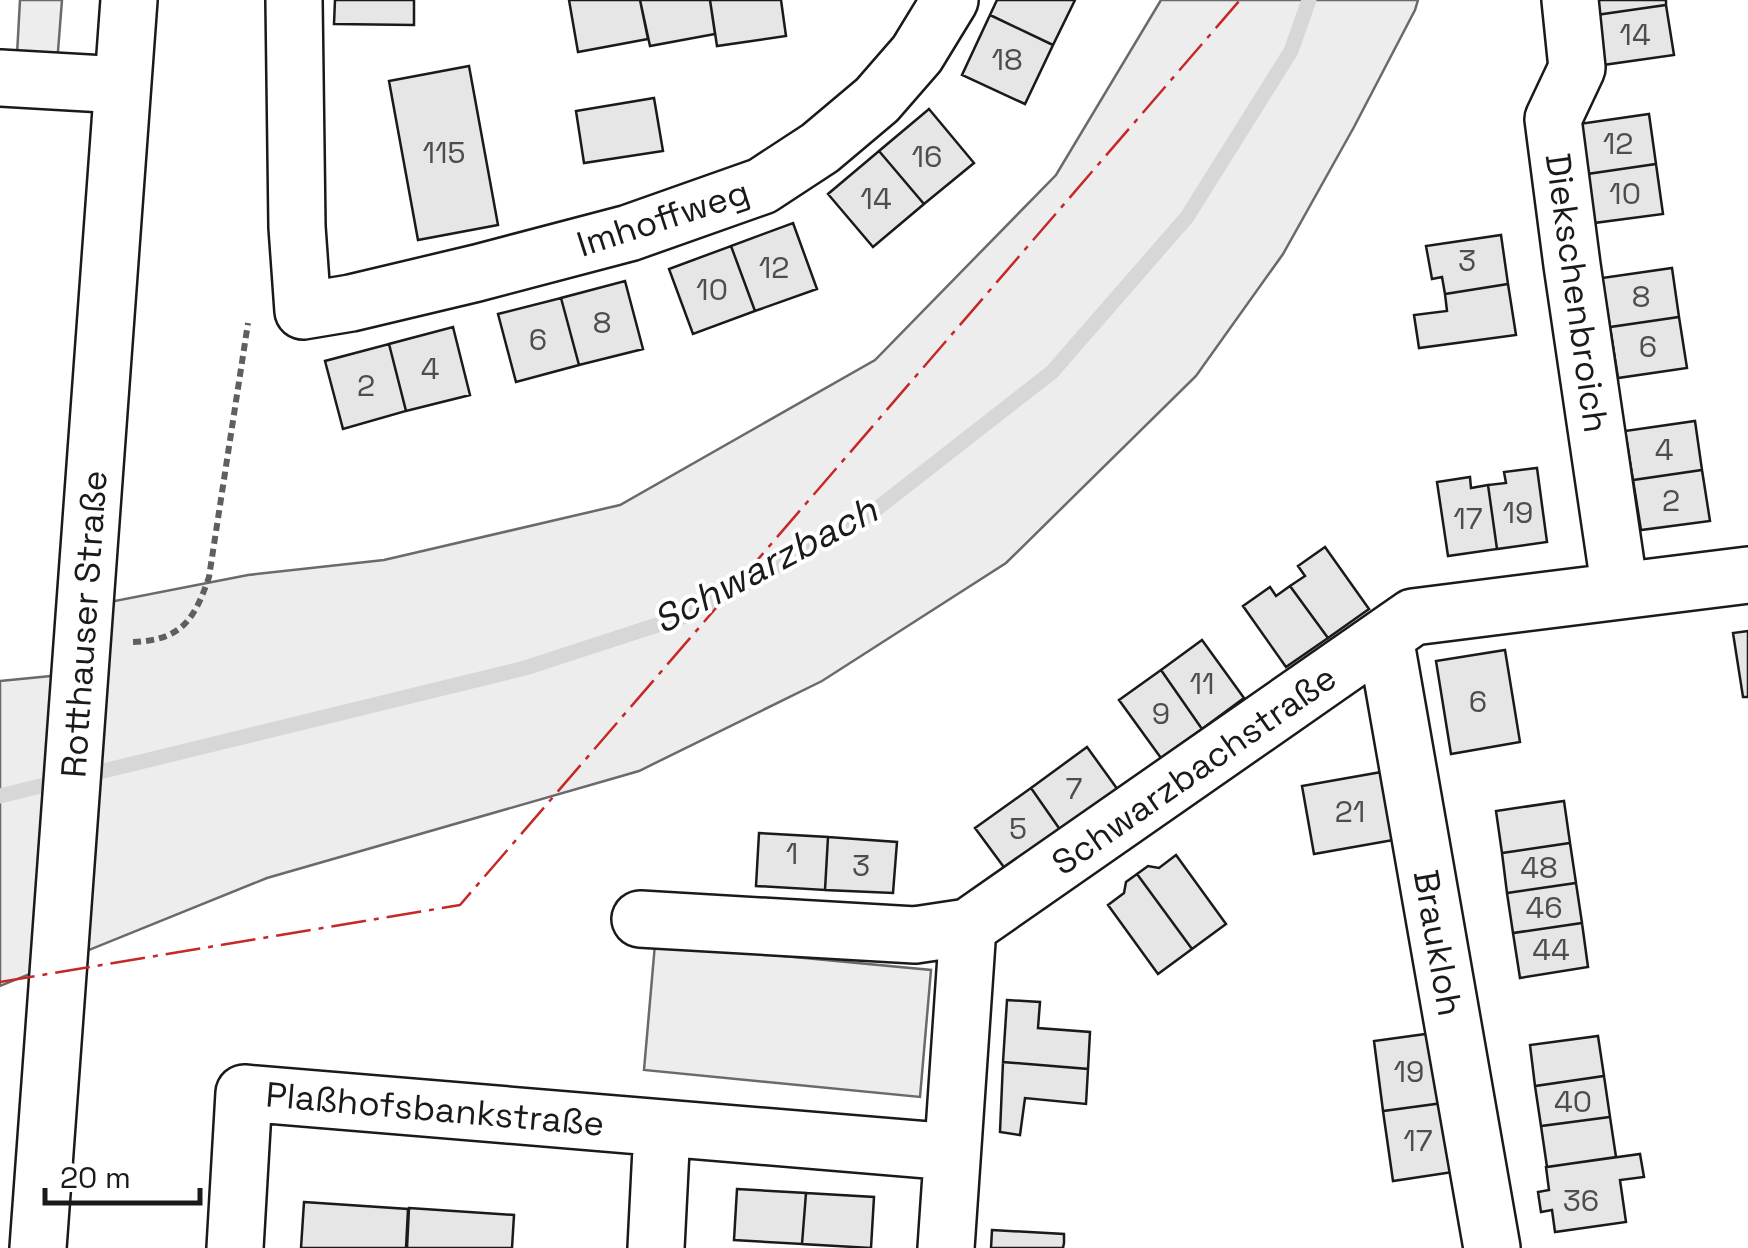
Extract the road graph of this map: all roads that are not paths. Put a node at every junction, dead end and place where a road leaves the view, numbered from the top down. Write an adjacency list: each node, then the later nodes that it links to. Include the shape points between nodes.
1 (129, 0): 6 (street, Rotthauser Straße)
2 (294, 0): 3 (street, Imhoffweg, via 303,311 628,233 762,186 877,100 917,54)
3 (950, 0)
4 (1570, 0): 8 (street, Diekschenbroich, via 1577,68 1553,119)
5 (0, 78): 6 (street)
6 (122, 84): 14 (street, Rotthauser Straße)
7 (1748, 575): 8 (street, Schwarzbachstraße)
8 (1620, 591): 9 (street, Schwarzbachstraße, via 1413,618)
9 (1385, 637): 11 (street, Schwarzbachstraße); 18 (street, Braukloh)
10 (640, 919): 11 (street, Schwarzbachstraße, via 915,935)
11 (968, 927): 13 (street)
12 (662, 1128): 13 (street); 15 (street, Plaßhofsbankstraße, via 244,1093); 16 (street)
13 (952, 1152): 17 (street)
14 (38, 1248)
15 (235, 1248)
16 (656, 1248)
17 (946, 1248)
18 (1492, 1248)

